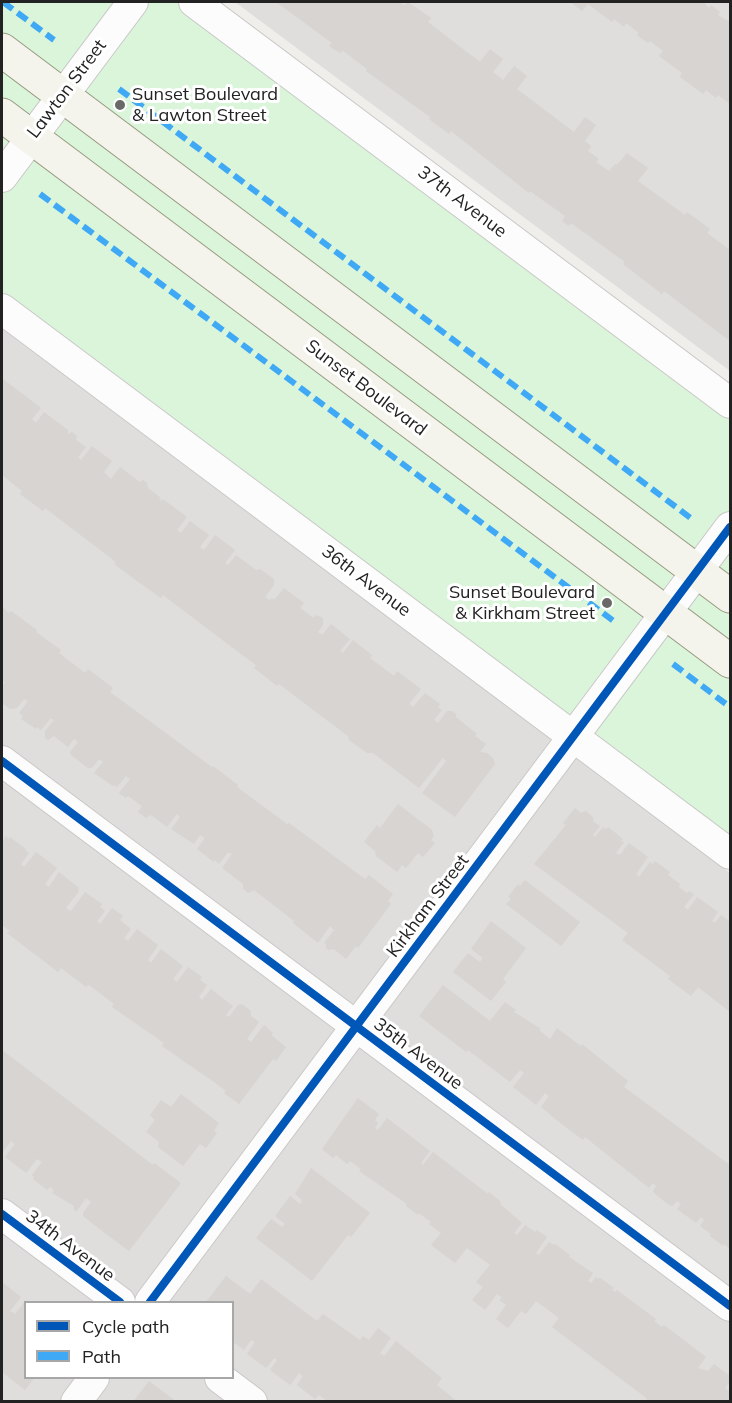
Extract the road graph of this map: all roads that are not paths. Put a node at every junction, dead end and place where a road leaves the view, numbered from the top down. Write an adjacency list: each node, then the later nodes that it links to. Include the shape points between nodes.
1 (133, 2): 4 (street, Lawton Street)
2 (194, 2): 9 (street, 37th Avenue)
3 (2, 50): 4 (main road)
4 (62, 96): 6 (street, Lawton Street); 11 (main road)
5 (2, 115): 6 (main road, Sunset Boulevard)
6 (31, 138): 7 (street, Lawton Street); 13 (main road, Sunset Boulevard)
7 (2, 177)
8 (2, 309): 15 (street, 36th Avenue)
9 (730, 403)
10 (730, 527): 11 (street, Kirkham Street)
11 (697, 571): 12 (main road); 13 (street, Kirkham Street)
12 (730, 596)
13 (666, 613): 14 (main road, Sunset Boulevard); 15 (street, Kirkham Street)
14 (730, 661)
15 (573, 737): 17 (street, 36th Avenue); 18 (street, Kirkham Street)
16 (2, 761): 18 (street, 35th Avenue)
17 (730, 854)
18 (357, 1027): 21 (street, Kirkham Street); 22 (street, 35th Avenue)
19 (2, 1214): 20 (street, 34th Avenue)
20 (119, 1301)
21 (151, 1301)
22 (730, 1306)
23 (92, 1379): 25 (street)
24 (223, 1379): 26 (street)
25 (76, 1401)
26 (252, 1401)

